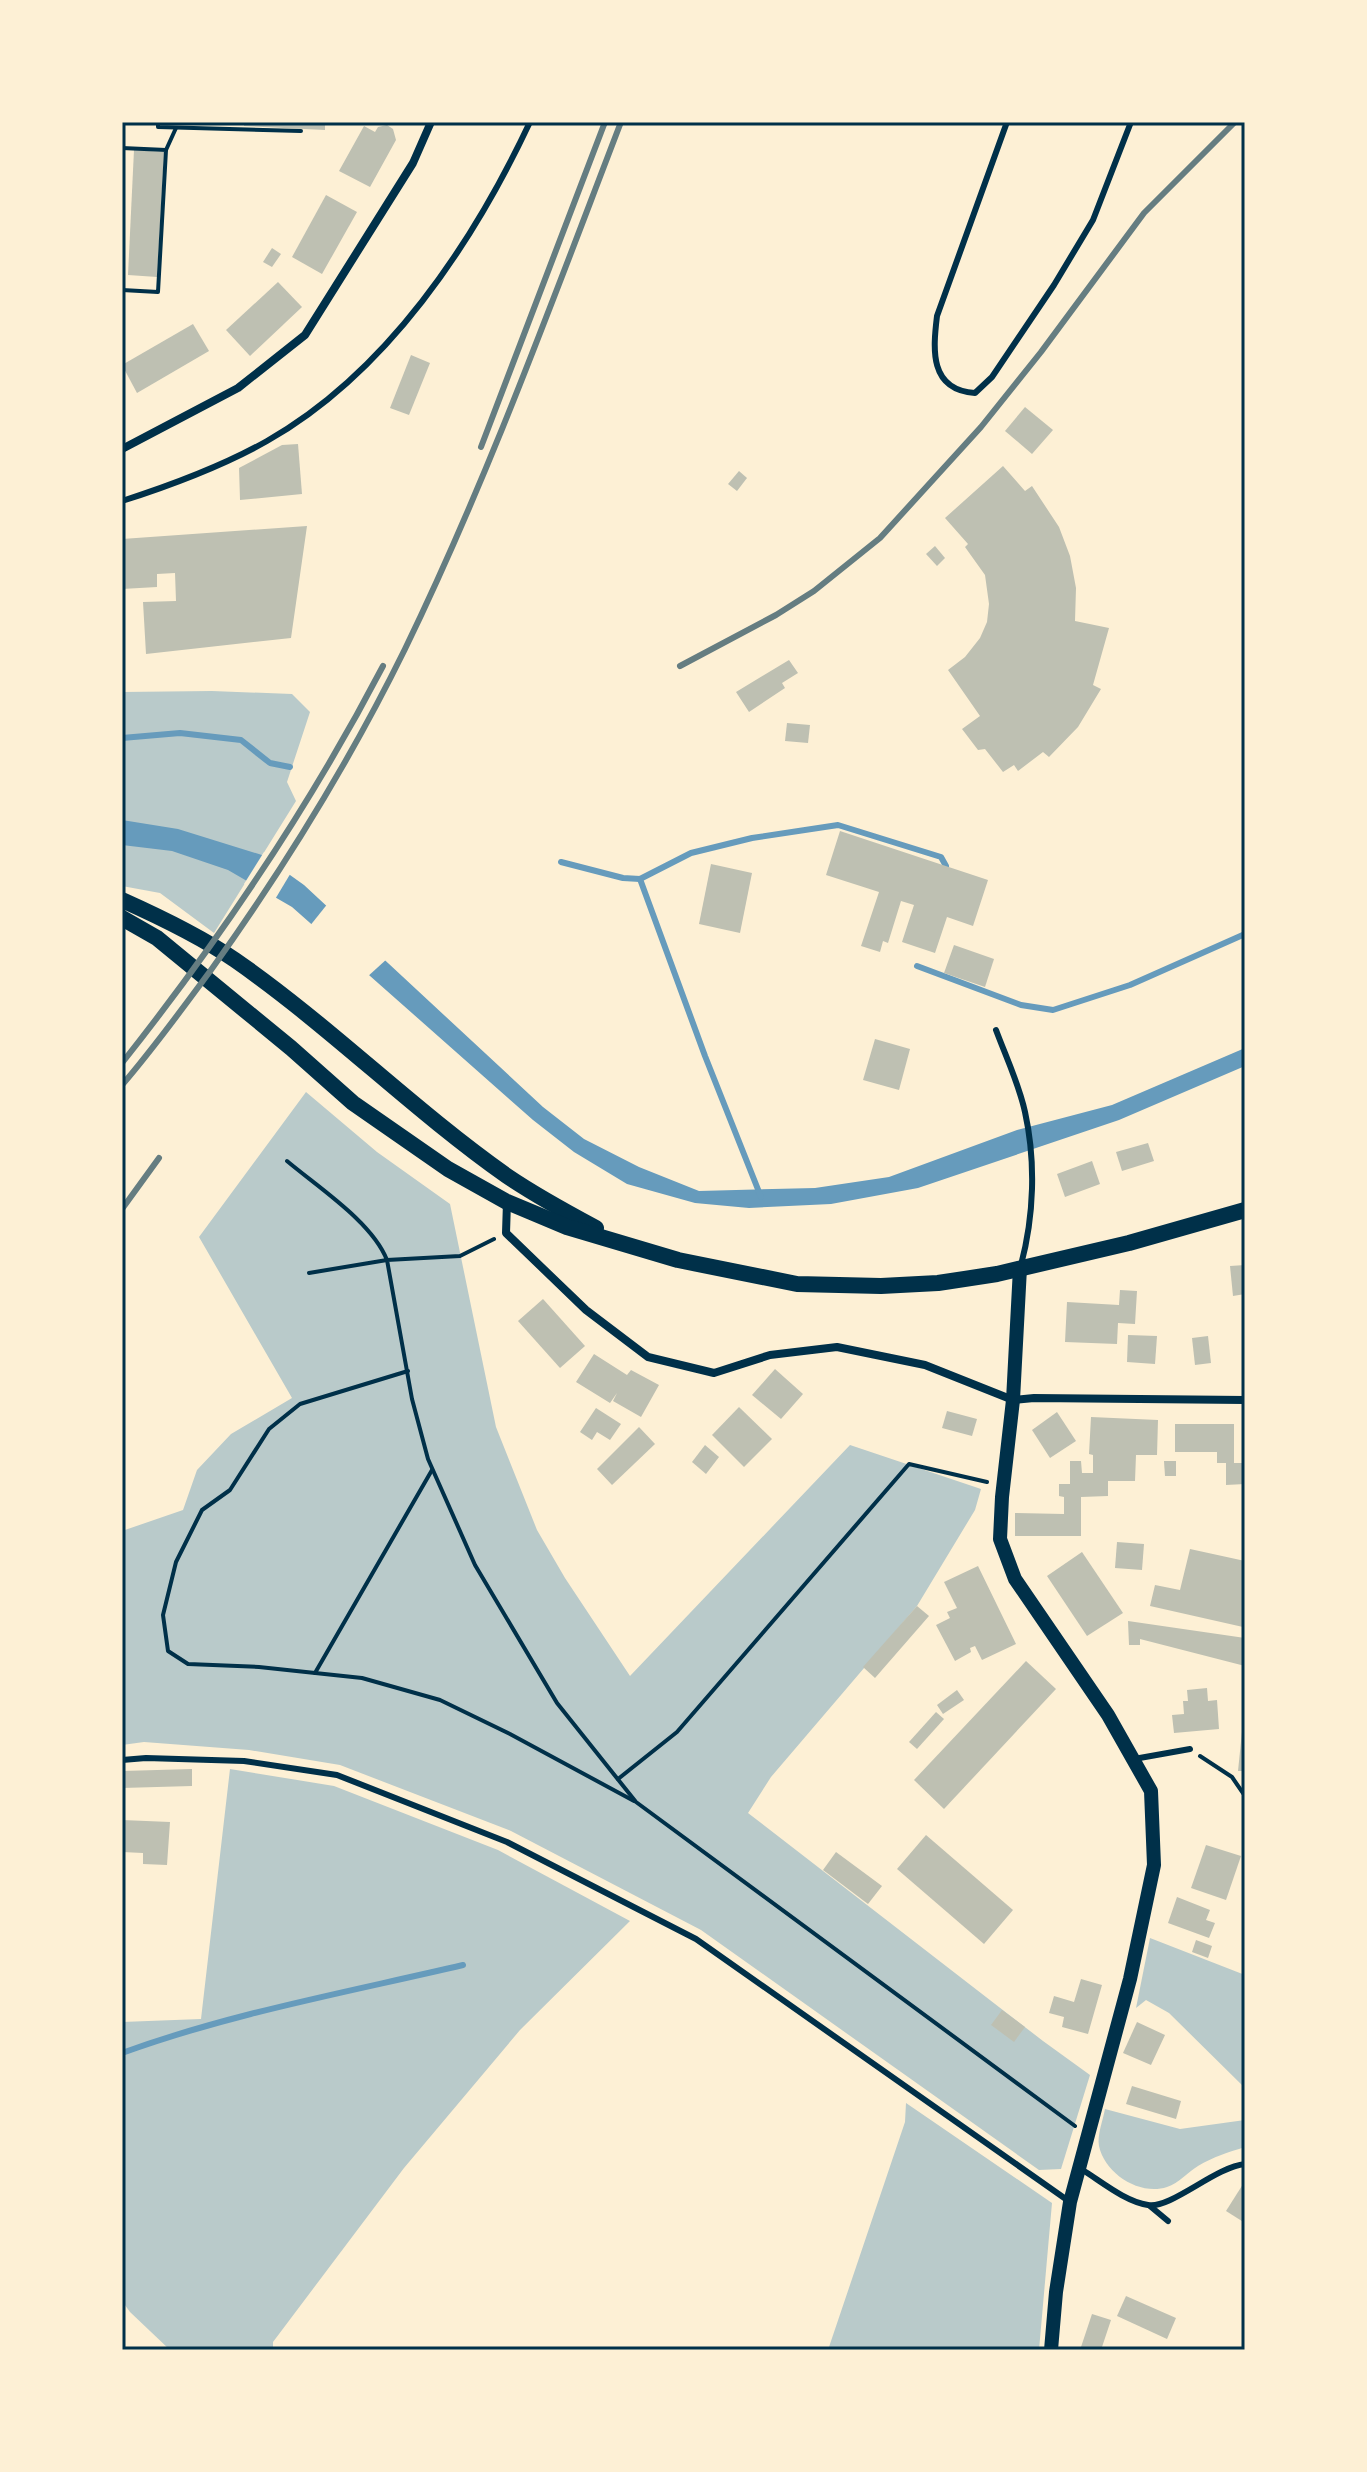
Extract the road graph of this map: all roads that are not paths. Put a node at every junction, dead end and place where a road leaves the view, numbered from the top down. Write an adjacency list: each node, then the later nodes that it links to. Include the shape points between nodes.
1 (431, 122): 5 (street, via 413,163 305,335 238,388)
2 (530, 122): 6 (lane, via 447,269 367,362 316,408 269,440 206,471)
3 (1007, 122): 4 (lane, via 937,316 933,349 938,372 965,392 975,393 992,377 1046,298 1093,220)
4 (1131, 122)
5 (122, 449)
6 (122, 501)
7 (126, 914): 9 (main road, via 353,1103 448,1169); 11 (main road, via 234,959 510,1178)
8 (996, 1030): 12 (lane, via 1025,1110 1033,1169 1028,1240)
9 (507, 1202): 11 (main road); 13 (street, via 506,1233 586,1310 648,1357 714,1373 770,1355 837,1347 925,1365)
10 (1245, 1210): 12 (main road)
11 (630, 1245): 12 (main road, via 797,1284 938,1283)
12 (1020, 1268): 13 (street)
13 (1013, 1400): 14 (street); 16 (street, via 1000,1539 1015,1579)
14 (1245, 1400)
15 (1190, 1749): 16 (lane)
16 (1133, 1759): 19 (street, via 1151,1791 1154,1865 1130,1979)
17 (122, 1760): 20 (lane, via 244,1761 337,1775 507,1842 696,1939)
18 (1245, 2164): 21 (lane, via 1230,2166)
19 (1078, 2167): 20 (street); 21 (lane)
20 (1070, 2202): 23 (street)
21 (1150, 2206): 22 (lane)
22 (1168, 2221)
23 (1051, 2350)

